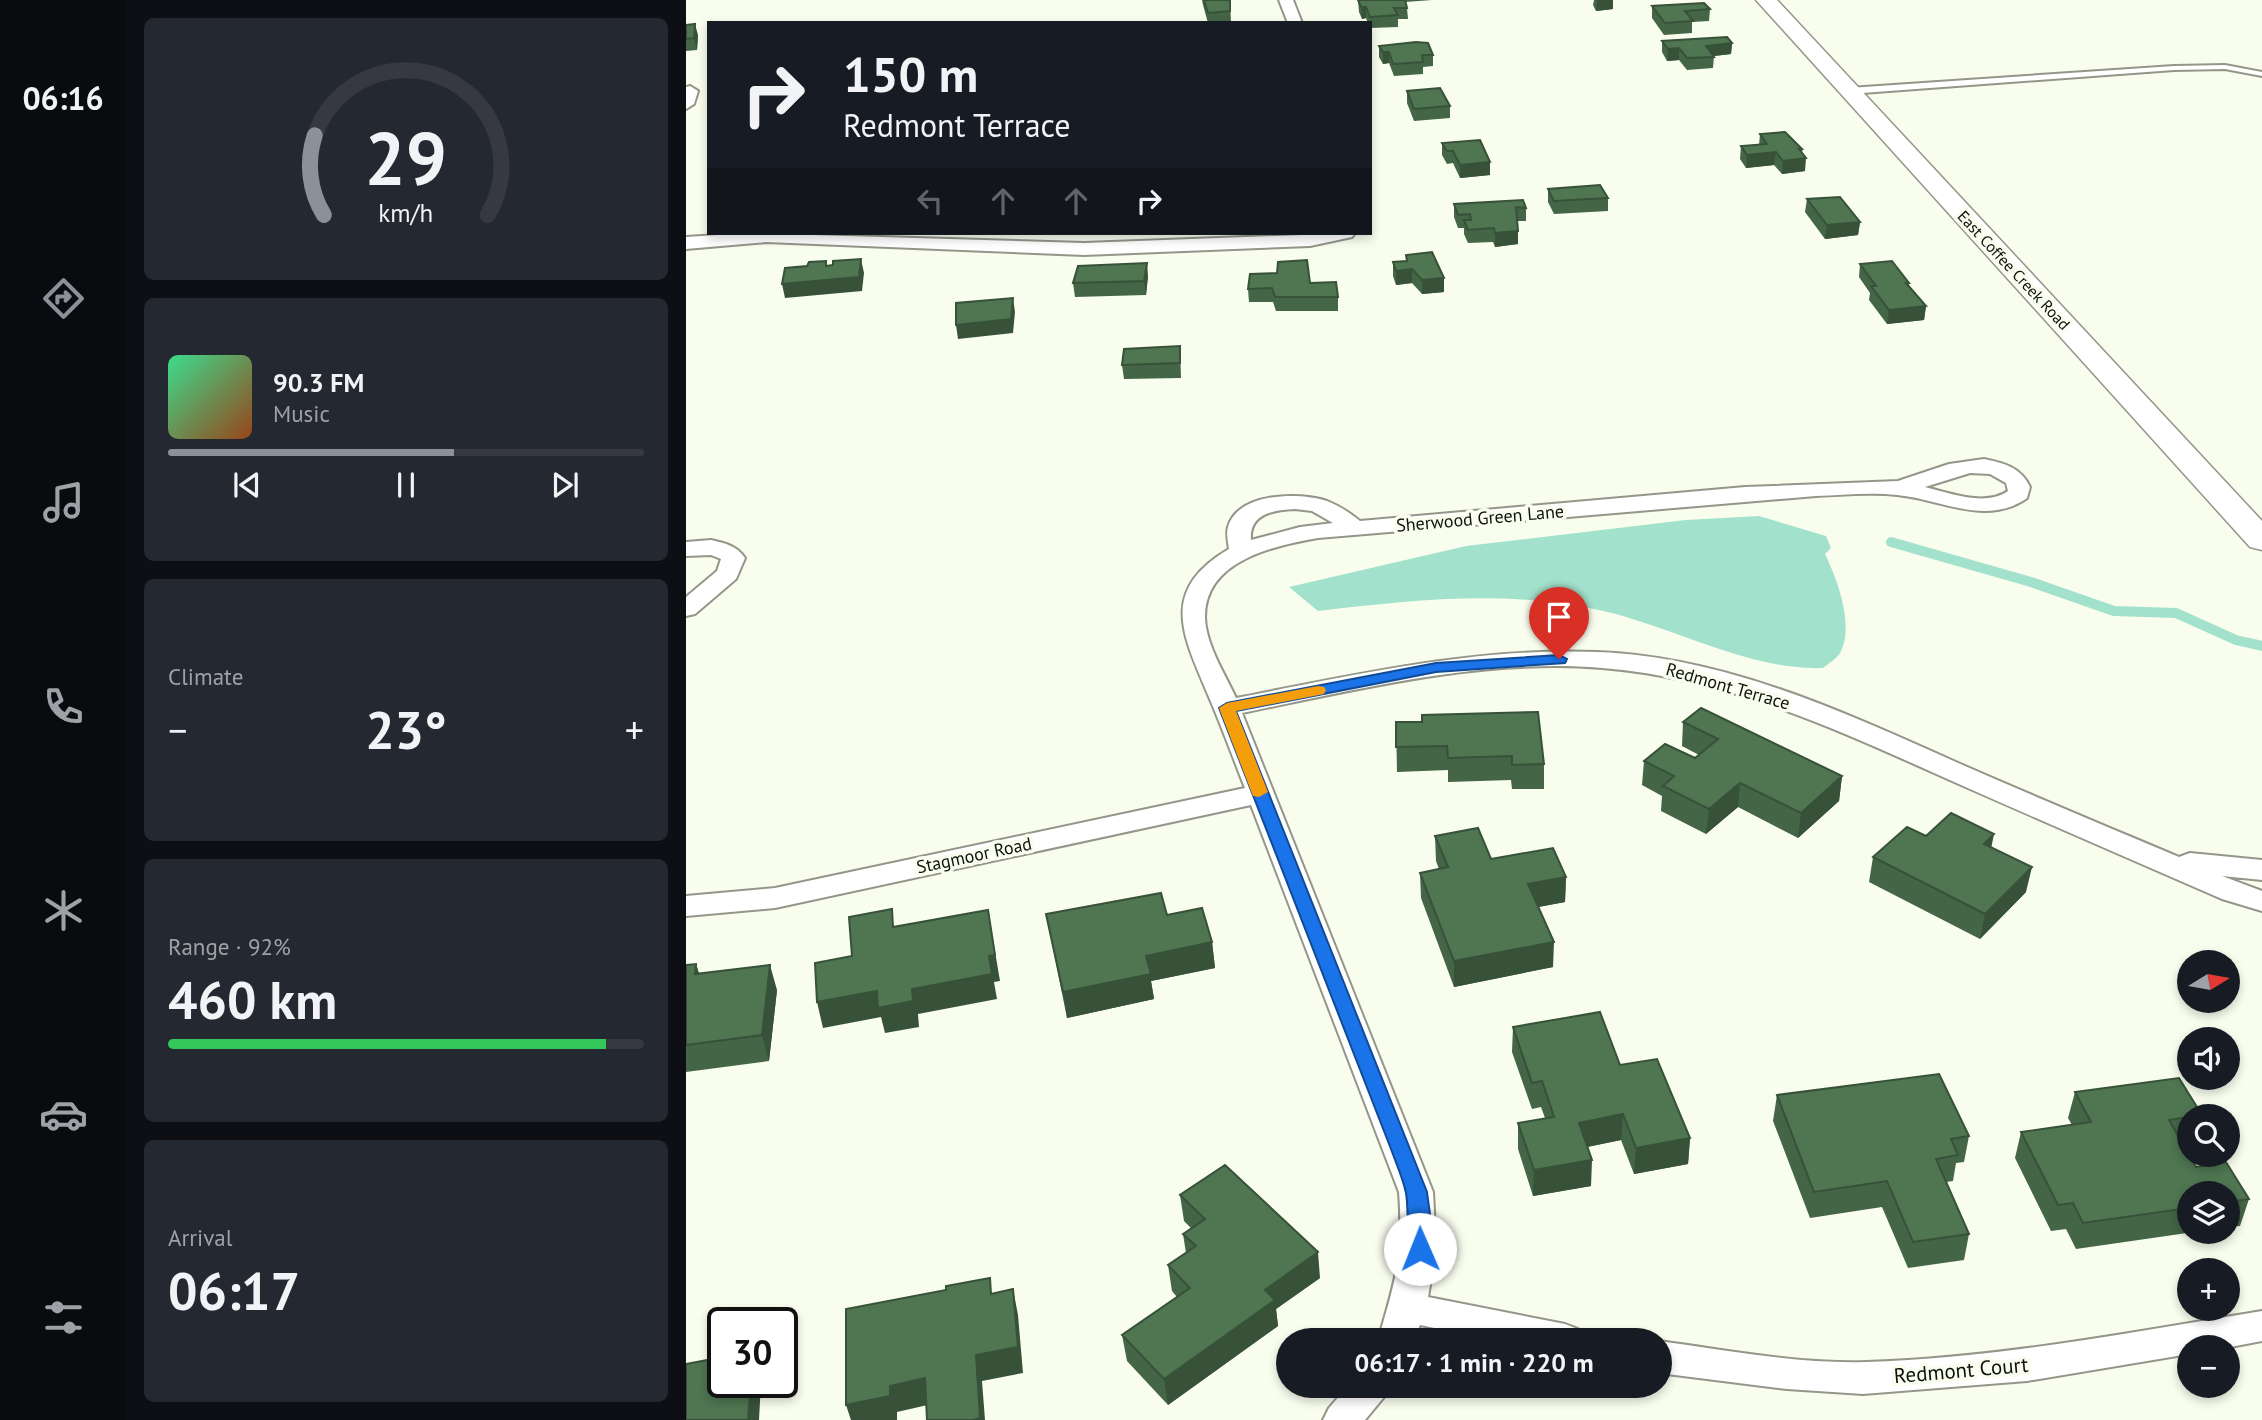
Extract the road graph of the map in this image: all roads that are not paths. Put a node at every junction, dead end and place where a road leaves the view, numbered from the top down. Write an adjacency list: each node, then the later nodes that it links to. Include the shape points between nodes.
1 (1286, 0): 3 (street)
2 (1766, 0): 5 (street, East Coffee Creek Road)
3 (1294, 21)
4 (2262, 74): 5 (lane, via 2225,67 2174,68)
5 (1849, 91): 10 (street, East Coffee Creek Road)
6 (1336, 235): 7 (street, via 1122,248 766,237)
7 (686, 243)
8 (1904, 487): 9 (street, Sherwood Green Lane, via 1670,499)
9 (1356, 529): 12 (street, Sherwood Green Lane, via 1291,535); 12 (street, via 1317,505 1266,506 1242,521)
10 (2262, 540)
11 (686, 549): 13 (street, via 720,549 733,558 733,564 728,574)
12 (1241, 550): 14 (street, Sherwood Green Lane, via 1209,576 1199,591 1193,617)
13 (686, 609)
14 (1227, 708): 15 (street); 16 (street, Redmont Terrace, via 1487,662 1600,660 1653,665 1704,675 1801,706)
15 (1260, 794): 19 (street, Stagmoor Road, via 775,898); 20 (street, via 1416,1192 1419,1255)
16 (2160, 860): 17 (street, Redmont Terrace); 18 (street, Redmont Terrace)
17 (2262, 870)
18 (2262, 901)
19 (686, 906)
20 (1402, 1324): 22 (street)
21 (2262, 1326): 23 (street, Redmont Court, via 2027,1364 1889,1376 1787,1373)
22 (1443, 1328)
23 (1672, 1359)
24 (1361, 1398): 25 (street)
25 (1342, 1420)

